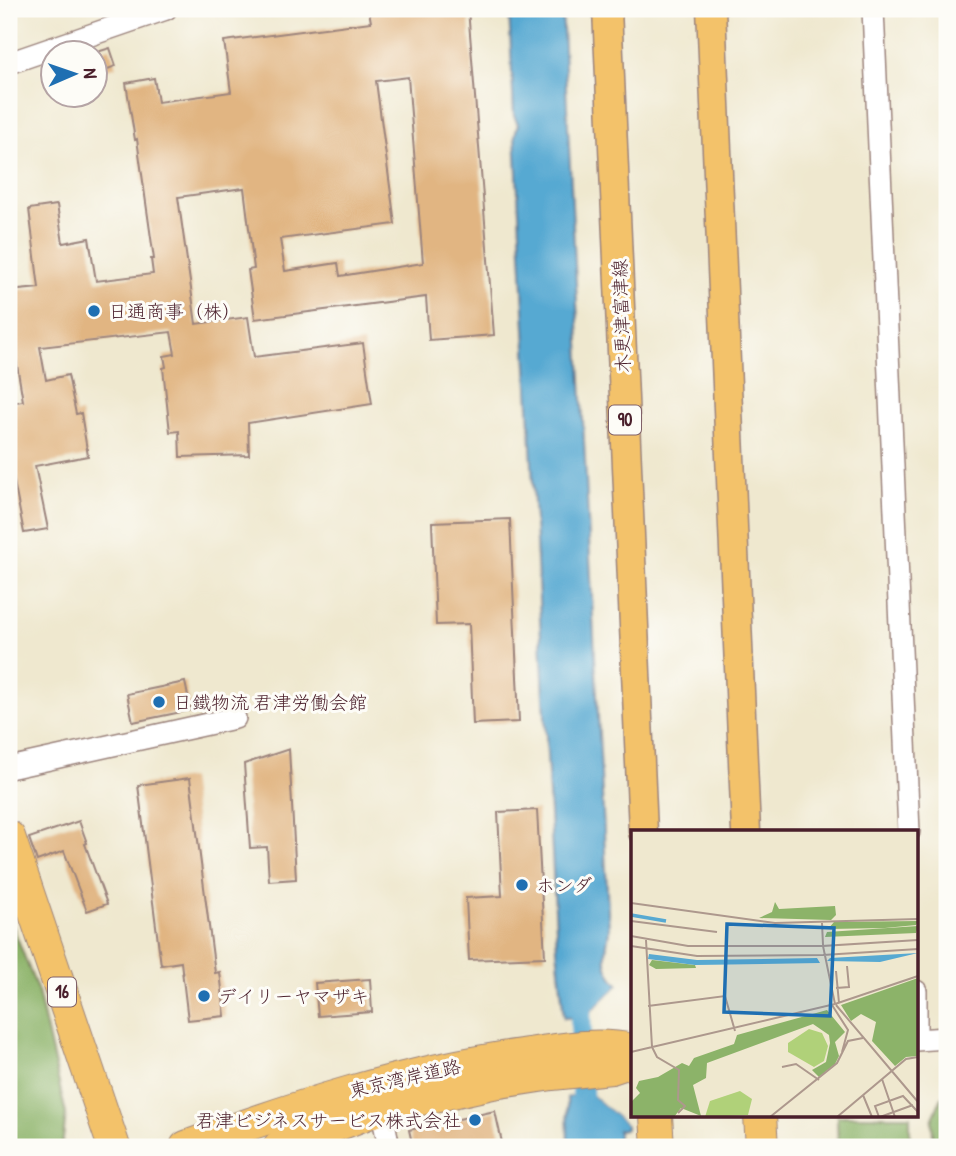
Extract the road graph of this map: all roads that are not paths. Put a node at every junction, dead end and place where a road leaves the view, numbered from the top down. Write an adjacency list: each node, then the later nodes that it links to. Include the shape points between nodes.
1 (166, 9): 5 (street)
2 (607, 9): 8 (main road, 木更津富津線 / 90)
3 (711, 9): 9 (main road)
4 (873, 9): 10 (street)
5 (9, 63)
6 (235, 718): 7 (street)
7 (9, 768)
8 (643, 830)
9 (746, 830)
10 (909, 830)
11 (9, 837): 20 (highway, 16)
12 (947, 1038): 13 (street)
13 (918, 1040)
14 (631, 1050): 16 (highway, 東京湾岸道路, via 610,1045)
15 (631, 1061): 16 (highway, 東京湾岸道路, via 611,1068)
16 (553, 1062): 17 (highway, 東京湾岸道路, via 493,1083); 21 (highway, 東京湾岸道路, via 479,1061 345,1092)
17 (381, 1108): 22 (highway, 東京湾岸道路); 23 (street)
18 (656, 1118): 24 (highway)
19 (760, 1118): 25 (highway)
20 (114, 1147)
21 (186, 1147)
22 (278, 1147)
23 (389, 1147)
24 (658, 1147)
25 (762, 1147)

